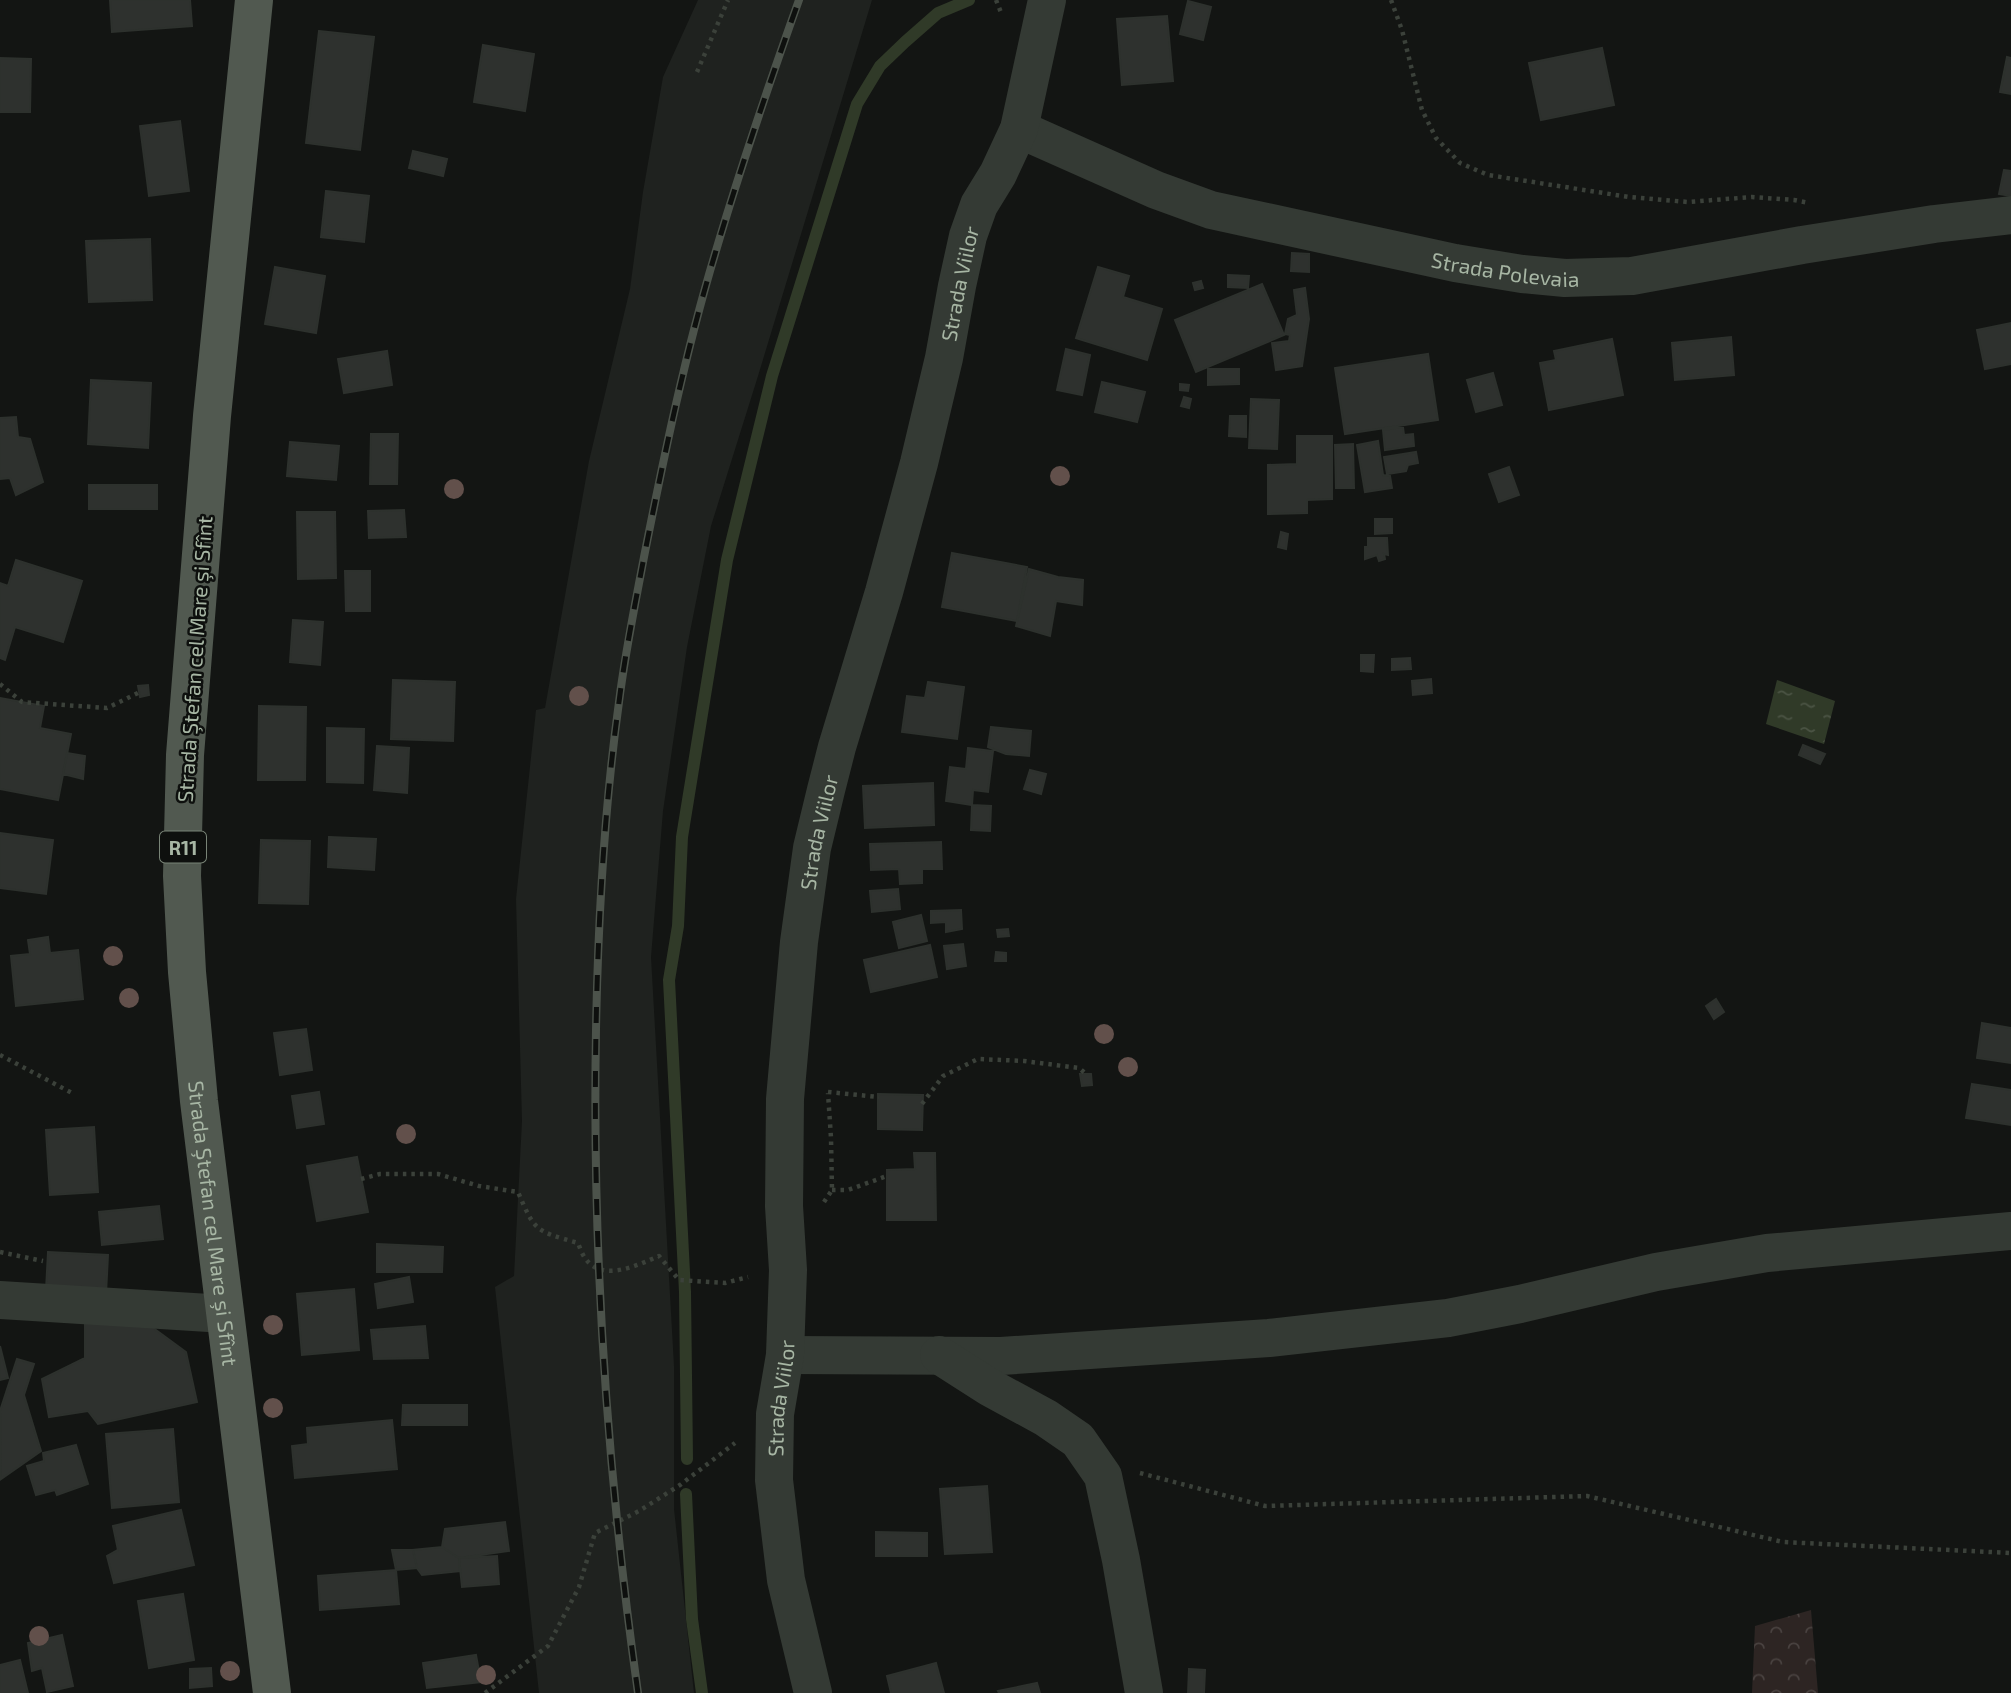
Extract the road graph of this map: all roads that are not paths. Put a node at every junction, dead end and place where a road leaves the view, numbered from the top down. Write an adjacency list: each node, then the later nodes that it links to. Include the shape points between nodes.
1 (254, 0): 7 (main road, Strada Ştefan cel Mare şi Sfînt / R11, via 212,416 185,755 182,876 199,1101)
2 (1047, 0): 3 (street, Strada Viilor)
3 (1019, 129): 4 (street, Strada Polevaia, via 1211,210 1455,263 1565,278 1632,276 1802,245); 8 (street, Strada Viilor, via 968,236 919,463 837,747 813,848 785,1099)
4 (2011, 215)
5 (2011, 1231): 9 (street, via 1767,1253 1656,1272 1448,1318 1269,1338 1001,1356)
6 (0, 1300): 7 (street)
7 (225, 1314): 10 (main road, Strada Ştefan cel Mare şi Sfînt / R11)
8 (785, 1355): 9 (street); 11 (street, Strada Viilor, via 775,1413 774,1480 786,1580)
9 (939, 1355): 12 (street, via 1078,1440 1103,1476)
10 (272, 1693)
11 (813, 1693)
12 (1144, 1693)

